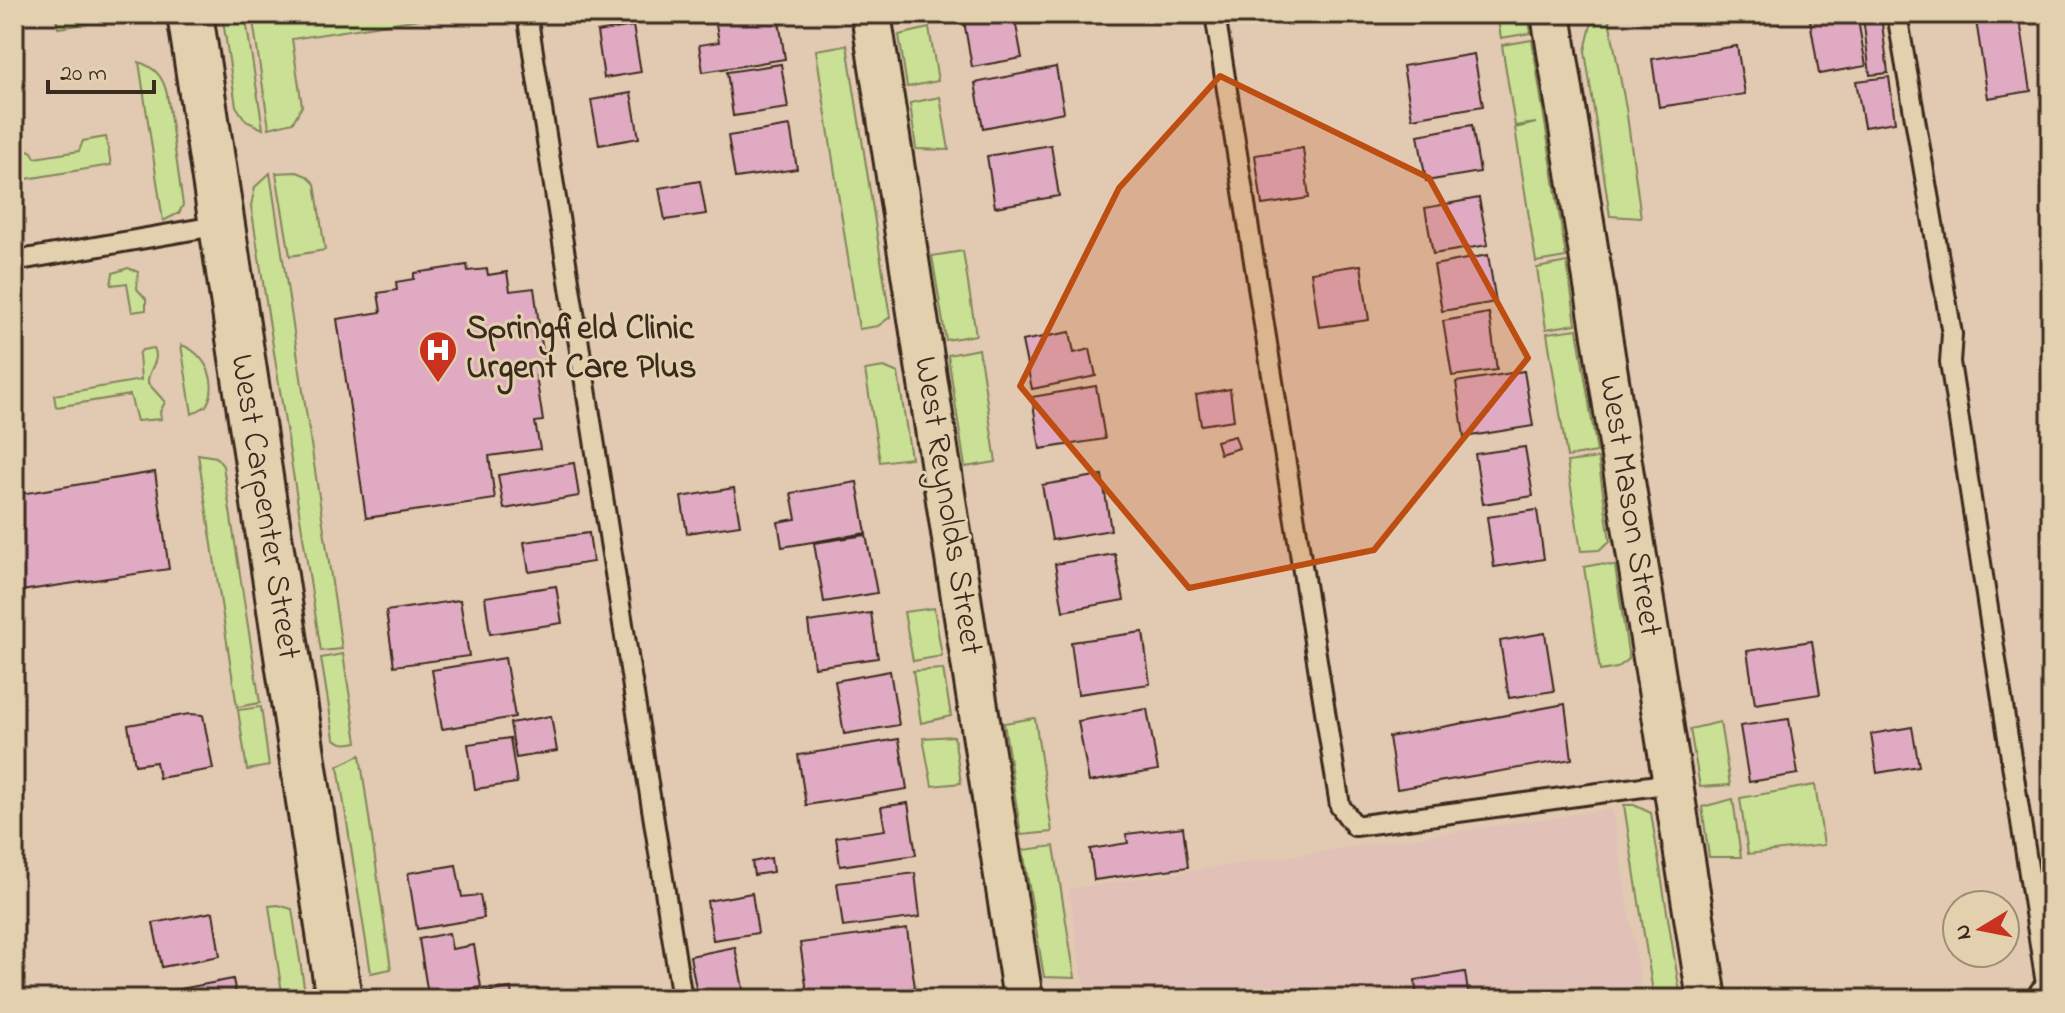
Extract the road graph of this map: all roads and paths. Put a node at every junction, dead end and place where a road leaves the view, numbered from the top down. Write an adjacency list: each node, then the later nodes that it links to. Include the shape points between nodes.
1 (190, 14): 7 (street, West Carpenter Street)
2 (527, 14): 12 (lane)
3 (871, 14): 13 (street, West Reynolds Street)
4 (1215, 14): 9 (lane, via 1340,806 1355,826)
5 (1551, 14): 9 (street, West Mason Street)
6 (1897, 14): 10 (lane, via 1952,334 1950,362)
7 (221, 225): 8 (lane); 11 (street, West Carpenter Street)
8 (14, 261)
9 (1672, 783): 14 (street, West Mason Street)
10 (2048, 998)
11 (339, 999)
12 (682, 999)
13 (1023, 999)
14 (1707, 999)

